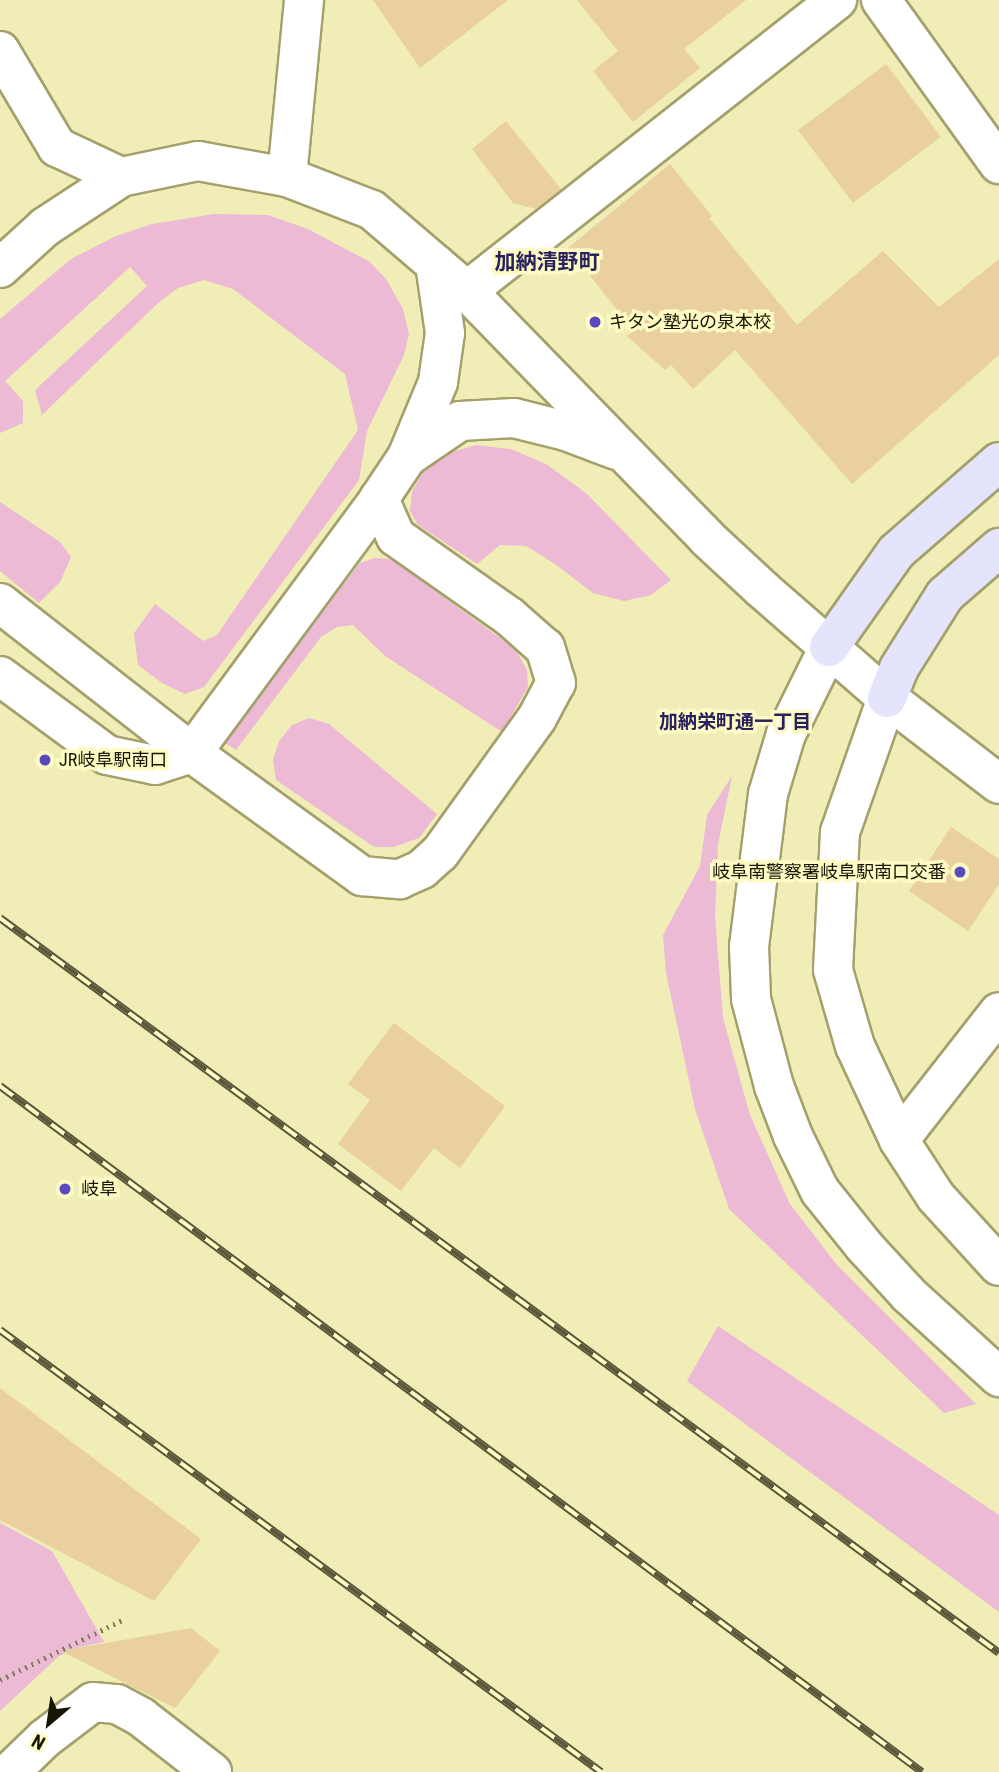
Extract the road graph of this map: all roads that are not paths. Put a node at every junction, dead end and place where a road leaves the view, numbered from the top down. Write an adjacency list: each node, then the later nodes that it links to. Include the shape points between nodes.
1 (304, 0): 7 (street)
2 (837, 0): 10 (street)
3 (881, 0): 5 (street)
4 (0, 51): 6 (street, via 57,148)
5 (999, 164)
6 (121, 177): 7 (street, via 198,160); 9 (street, via 45,227)
7 (287, 177): 8 (street, via 372,210)
8 (435, 264): 10 (street); 12 (street, via 445,333 442,357 438,382)
9 (0, 268)
10 (467, 291): 11 (street)
11 (625, 453): 12 (street, via 514,418 460,421); 17 (street, via 707,538)
12 (407, 457): 14 (street)
13 (999, 462): 17 (main road, via 897,552)
14 (379, 499): 20 (street); 20 (street, via 396,537 510,617 545,648 556,683 537,718 440,853 422,869 400,879 362,876)
15 (999, 548): 19 (main road, via 944,596 899,668)
16 (0, 603): 20 (street)
17 (829, 647): 19 (street); 25 (street, via 786,734 768,794 750,946 751,999 774,1086 820,1191 909,1295)
18 (0, 676): 20 (street, via 107,755 155,765)
19 (887, 698): 21 (street); 23 (street, via 840,832 834,970 855,1046)
20 (192, 753)
21 (999, 784)
22 (999, 1012): 23 (street)
23 (899, 1140): 24 (street, via 936,1198)
24 (999, 1266)
25 (999, 1377)
26 (10, 1772): 27 (street, via 93,1702 117,1704 141,1717)
27 (212, 1772)

